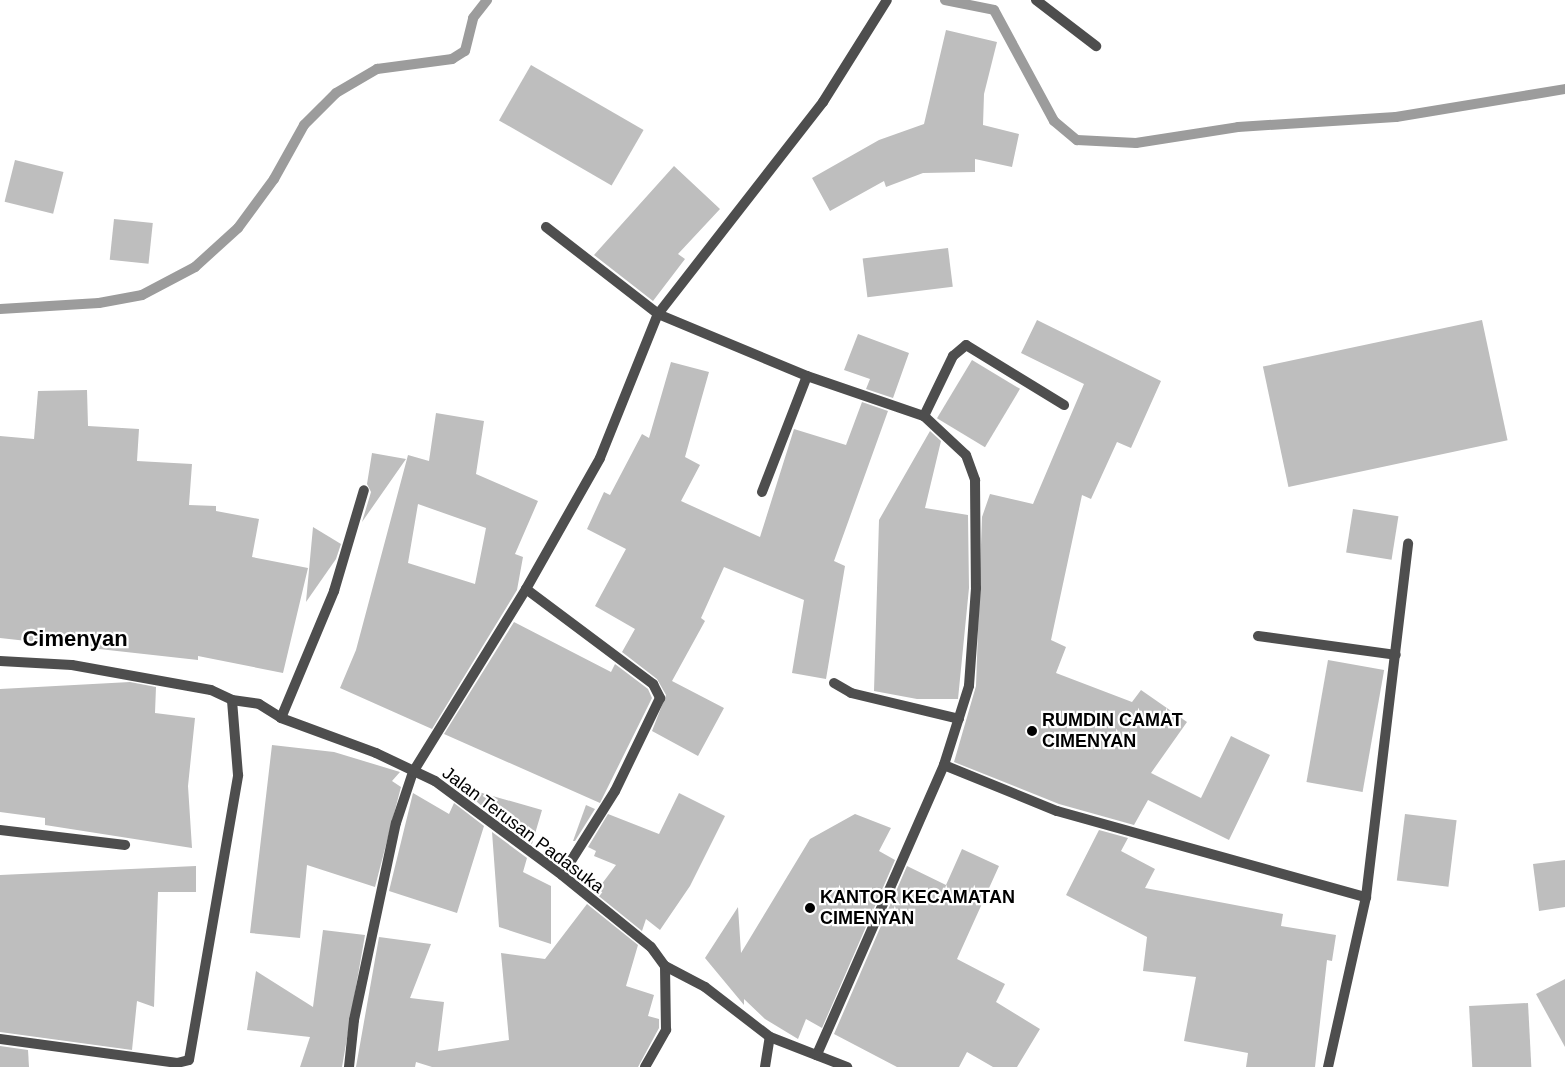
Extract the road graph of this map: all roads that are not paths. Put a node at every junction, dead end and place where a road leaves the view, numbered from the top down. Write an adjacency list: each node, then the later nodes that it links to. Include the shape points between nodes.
1 (887, 0): 5 (street, via 824,102)
2 (1036, 0): 3 (street)
3 (1096, 46)
4 (546, 226): 5 (street)
5 (658, 314): 6 (street); 12 (street, via 600,458)
6 (807, 376): 8 (street); 10 (street)
7 (1064, 405): 8 (street, via 966,345 953,356)
8 (924, 416): 19 (street, via 966,455 975,480 975,598 969,686)
9 (364, 490): 18 (street, via 334,591)
10 (762, 492)
11 (1408, 544): 14 (street)
12 (526, 588): 21 (street); 24 (street, via 653,684 660,698 615,791)
13 (1258, 636): 14 (street)
14 (1396, 655): 25 (street)
15 (0, 661): 17 (street, Jalan Terusan Padasuka, via 72,665 211,690)
16 (834, 683): 19 (street, via 851,693)
17 (232, 700): 18 (street, Jalan Terusan Padasuka, via 259,704); 28 (street, via 238,775 189,1060 177,1062)
18 (281, 718): 21 (street, Jalan Terusan Padasuka, via 376,753)
19 (959, 719): 20 (street)
20 (944, 765): 25 (street, via 1057,811); 29 (street)
21 (413, 772): 24 (street, Jalan Terusan Padasuka, via 435,781); 30 (street, via 394,833 354,1020)
22 (0, 830): 23 (street)
23 (125, 845)
24 (562, 875): 26 (street, Jalan Terusan Padasuka, via 651,947)
25 (1366, 897): 34 (street)
26 (665, 966): 27 (street, Jalan Terusan Padasuka, via 705,987); 31 (street, via 666,1030)
27 (770, 1037): 29 (street, Jalan Terusan Padasuka); 32 (street)
28 (0, 1039)
29 (817, 1055): 33 (street, Jalan Terusan Padasuka)
30 (349, 1067)
31 (645, 1067)
32 (765, 1067)
33 (847, 1067)
34 (1328, 1067)

